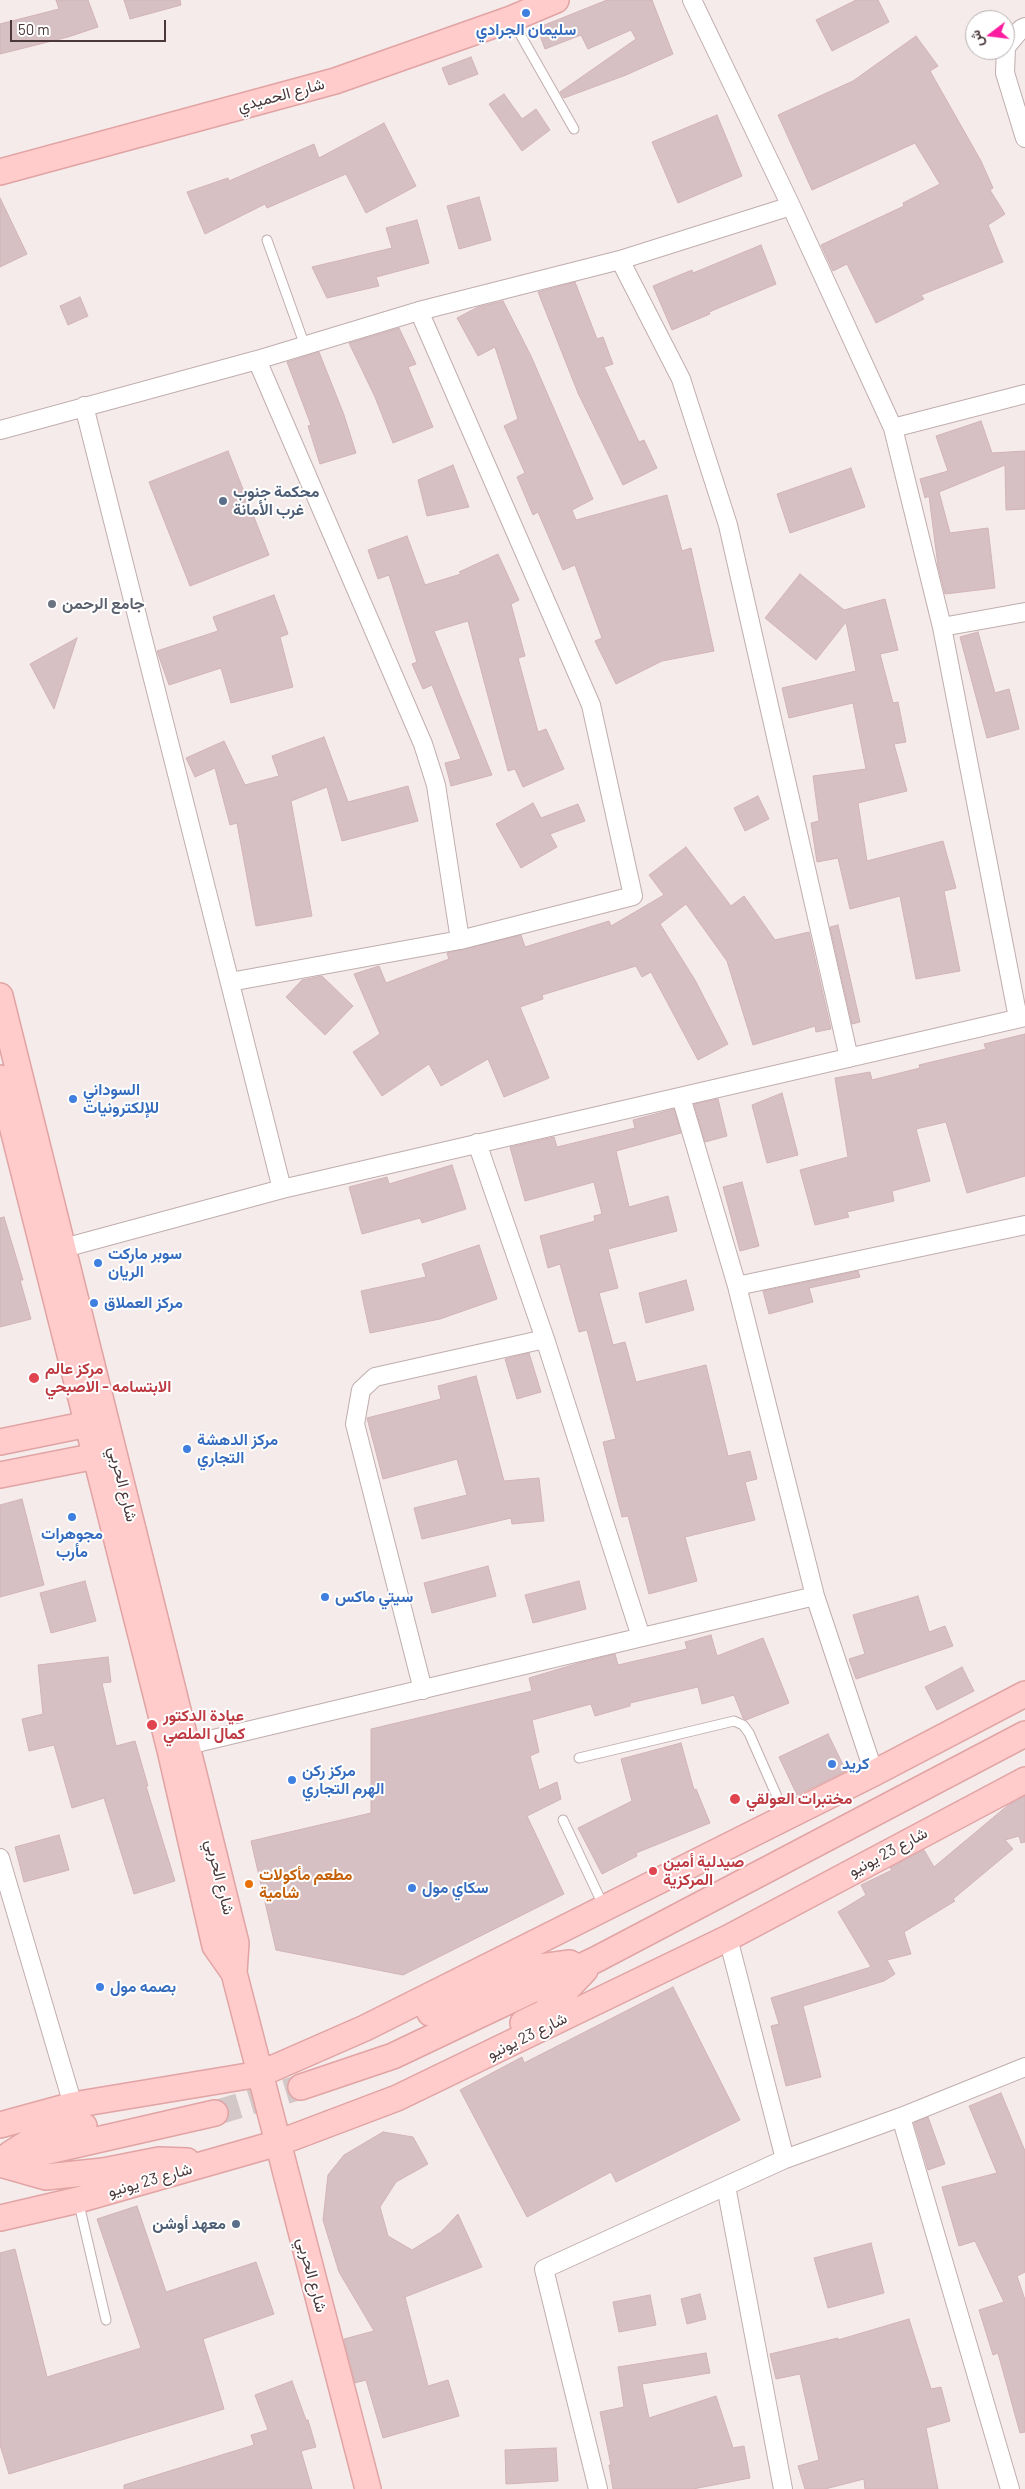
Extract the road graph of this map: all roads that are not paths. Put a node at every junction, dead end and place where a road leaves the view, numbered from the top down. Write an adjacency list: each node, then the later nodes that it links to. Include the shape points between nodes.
1 (556, 0): 3 (street, شارع الحميدي)
2 (692, 0): 8 (street)
3 (512, 20): 5 (lane); 7 (street, شارع الحميدي, via 335,81)
4 (1025, 27): 6 (street, via 1006,47 1005,73)
5 (574, 129)
6 (1025, 138)
7 (0, 172)
8 (791, 206): 10 (street); 16 (street)
9 (267, 240): 12 (lane)
10 (620, 260): 11 (street); 24 (street, via 681,379 728,525)
11 (419, 311): 12 (street); 20 (street, via 591,705 633,896)
12 (305, 346): 13 (street)
13 (257, 360): 15 (street); 20 (street, via 423,744 436,784)
14 (1025, 394): 16 (street)
15 (84, 406): 17 (street); 21 (street)
16 (893, 428): 19 (street)
17 (0, 430)
18 (1025, 612): 19 (street)
19 (942, 627): 23 (street)
20 (460, 940): 21 (street)
21 (230, 982): 28 (street)
22 (0, 996): 30 (street, شارع الحربي)
23 (1022, 1017): 24 (street)
24 (849, 1058): 26 (street)
25 (0, 1078): 33 (street, شارع الحربي)
26 (681, 1097): 27 (street); 31 (street)
27 (477, 1144): 28 (street); 32 (street)
28 (282, 1189): 30 (street)
29 (1025, 1225): 31 (street)
30 (64, 1248): 42 (street, شارع الحربي)
31 (737, 1286): 37 (street)
32 (545, 1338): 38 (street); 39 (street, via 374,1377 361,1390 355,1424)
33 (88, 1424): 34 (street); 35 (street, شارع الحربي)
34 (0, 1442)
35 (96, 1456): 36 (street); 52 (street, شارع الحربي, via 170,1750 215,1946)
36 (0, 1475)
37 (815, 1596): 38 (street); 44 (street)
38 (641, 1637): 39 (street)
39 (423, 1690): 42 (street)
40 (1019, 1700): 44 (street)
41 (1025, 1734): 51 (street)
42 (188, 1745): 52 (street, شارع الحربي, via 236,1943)
43 (579, 1758): 46 (lane, via 734,1722 749,1733)
44 (874, 1773): 46 (street)
45 (1025, 1780): 50 (street, شارع 23 يونيو)
46 (786, 1817): 49 (street)
47 (563, 1820): 49 (lane)
48 (0, 1858): 59 (street)
49 (604, 1908): 53 (street)
50 (728, 1938): 58 (street, شارع 23 يونيو); 64 (street)
51 (597, 1958): 53 (street, via 525,1969 392,2029); 57 (street, via 393,2056); 58 (street, via 544,2013 421,2070 409,2080)
52 (234, 1973): 55 (street, شارع الحربي)
53 (365, 2028): 55 (street)
54 (1025, 2067): 61 (street)
55 (260, 2074): 56 (street); 63 (street, شارع الحربي)
56 (194, 2085): 59 (street); 65 (street, via 166,2107 40,2135)
57 (301, 2087)
58 (397, 2098): 63 (street, شارع 23 يونيو)
59 (73, 2105): 62 (street)
60 (214, 2113): 65 (street)
61 (901, 2117): 64 (street); 74 (street)
62 (0, 2125)
63 (278, 2143): 66 (street, شارع 23 يونيو); 71 (street, شارع الحربي)
64 (785, 2160): 67 (street)
65 (0, 2162): 66 (street, via 46,2177 103,2171 159,2160 177,2159)
66 (204, 2165): 68 (street, شارع 23 يونيو)
67 (726, 2186): 72 (street, via 544,2269); 73 (street)
68 (78, 2200): 69 (street, شارع 23 يونيو); 70 (lane)
69 (0, 2218)
70 (106, 2320)
71 (368, 2489)
72 (598, 2489)
73 (783, 2489)
74 (1010, 2489)

